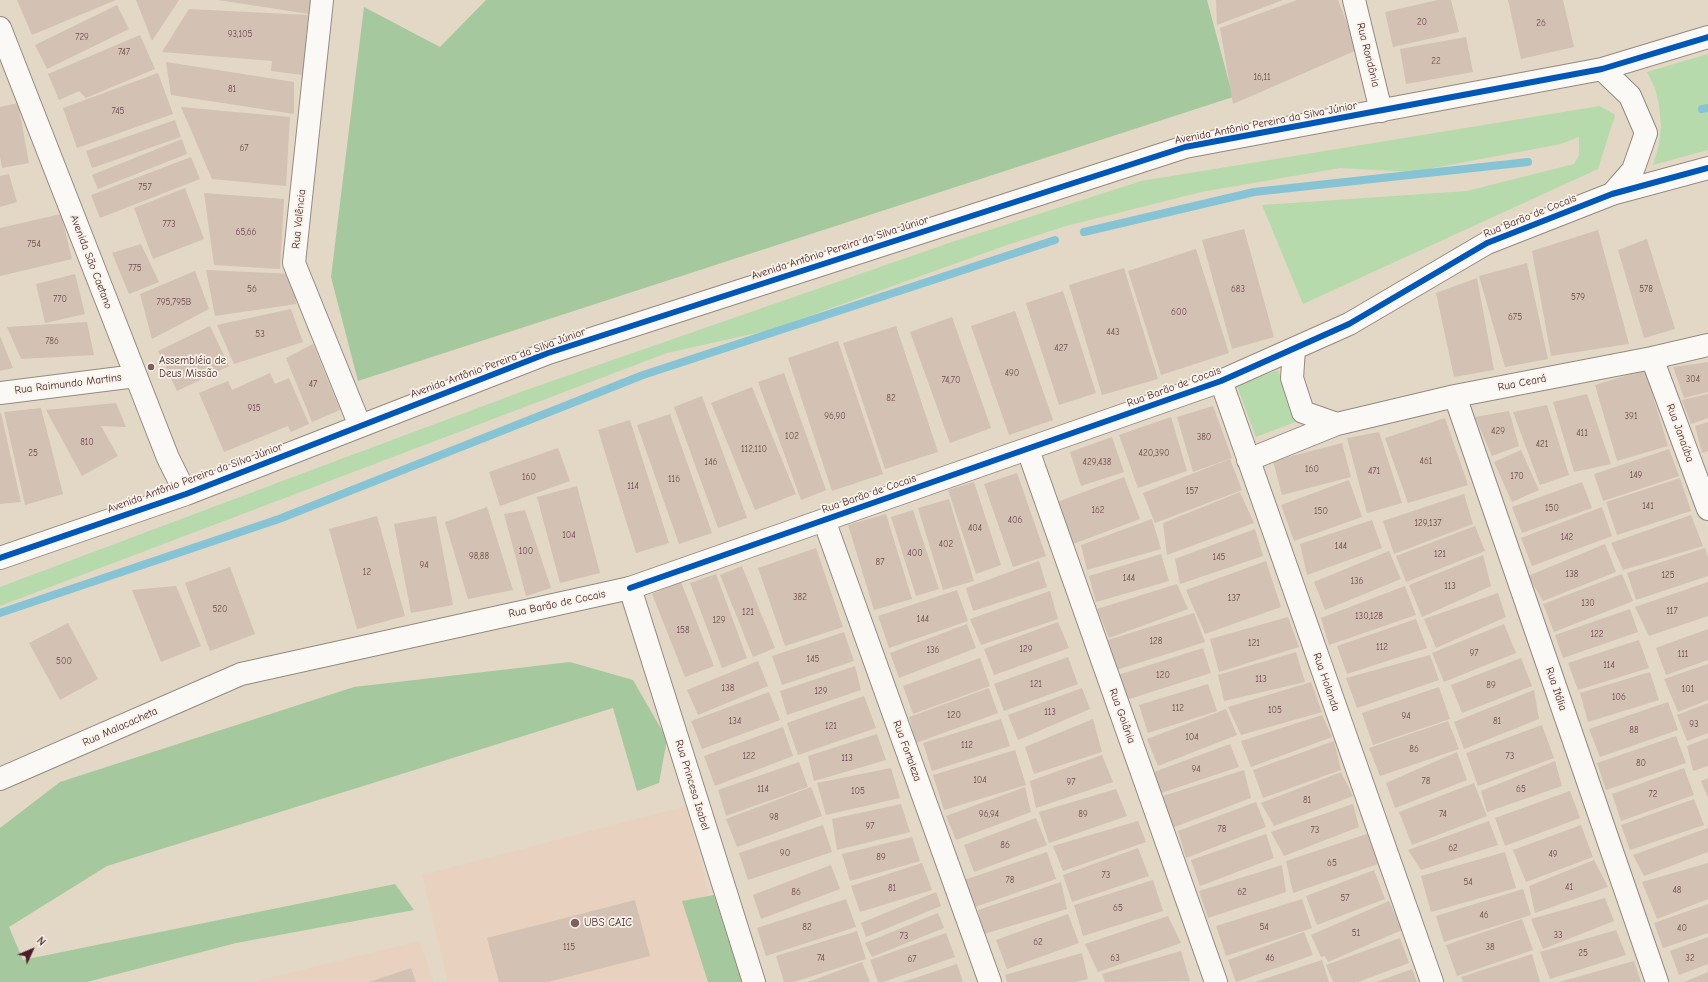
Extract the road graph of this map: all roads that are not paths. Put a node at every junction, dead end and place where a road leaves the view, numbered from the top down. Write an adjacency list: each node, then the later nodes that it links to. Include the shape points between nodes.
1 (322, 0): 17 (street, Rua Valência, via 294,263)
2 (1354, 0): 6 (street, Rua Rondônia)
3 (0, 28): 12 (street, Avenida São Caetano)
4 (1708, 37): 5 (street, Avenida Antônio Pereira da Silva Júnior)
5 (1602, 69): 6 (street, Avenida Antônio Pereira da Silva Júnior); 8 (street, via 1630,96 1646,133 1633,170)
6 (1381, 111): 17 (street, Avenida Antônio Pereira da Silva Júnior, via 1185,147 548,353)
7 (1708, 168): 8 (street, Rua Barão de Cocais)
8 (1612, 194): 10 (street, Rua Barão de Cocais, via 1487,243 1349,324)
9 (1708, 345): 11 (street, Rua Ceará)
10 (1294, 349): 13 (street, Rua Barão de Cocais); 16 (street, via 1292,378 1303,412)
11 (1652, 358): 15 (street, Rua Ceará); 21 (street, Rua Janaúba)
12 (136, 376): 14 (street, Rua Raimundo Martins); 20 (street, Avenida São Caetano, via 168,458)
13 (1221, 381): 18 (street, Rua Barão de Cocais); 19 (street, Rua Holanda)
14 (0, 393)
15 (1455, 396): 16 (street, Rua Ceará); 31 (street, Rua Itália)
16 (1337, 424): 19 (street, Rua Ceará)
17 (360, 426): 20 (street, Avenida Antônio Pereira da Silva Júnior)
18 (1028, 450): 22 (street, Rua Barão de Cocais); 29 (street, Rua Goiânia)
19 (1248, 460): 30 (street, Rua Holanda)
20 (186, 494): 23 (street, Avenida Antônio Pereira da Silva Júnior)
21 (1708, 509)
22 (824, 520): 24 (street, Rua Barão de Cocais); 28 (street, Rua Fortaleza)
23 (0, 558)
24 (630, 588): 25 (street, Rua Barão de Cocais); 27 (street, Rua Princesa Isabel)
25 (240, 674): 26 (street, Rua Malacacheta)
26 (0, 780)
27 (754, 982)
28 (990, 982)
29 (1216, 982)
30 (1432, 982)
31 (1657, 982)

